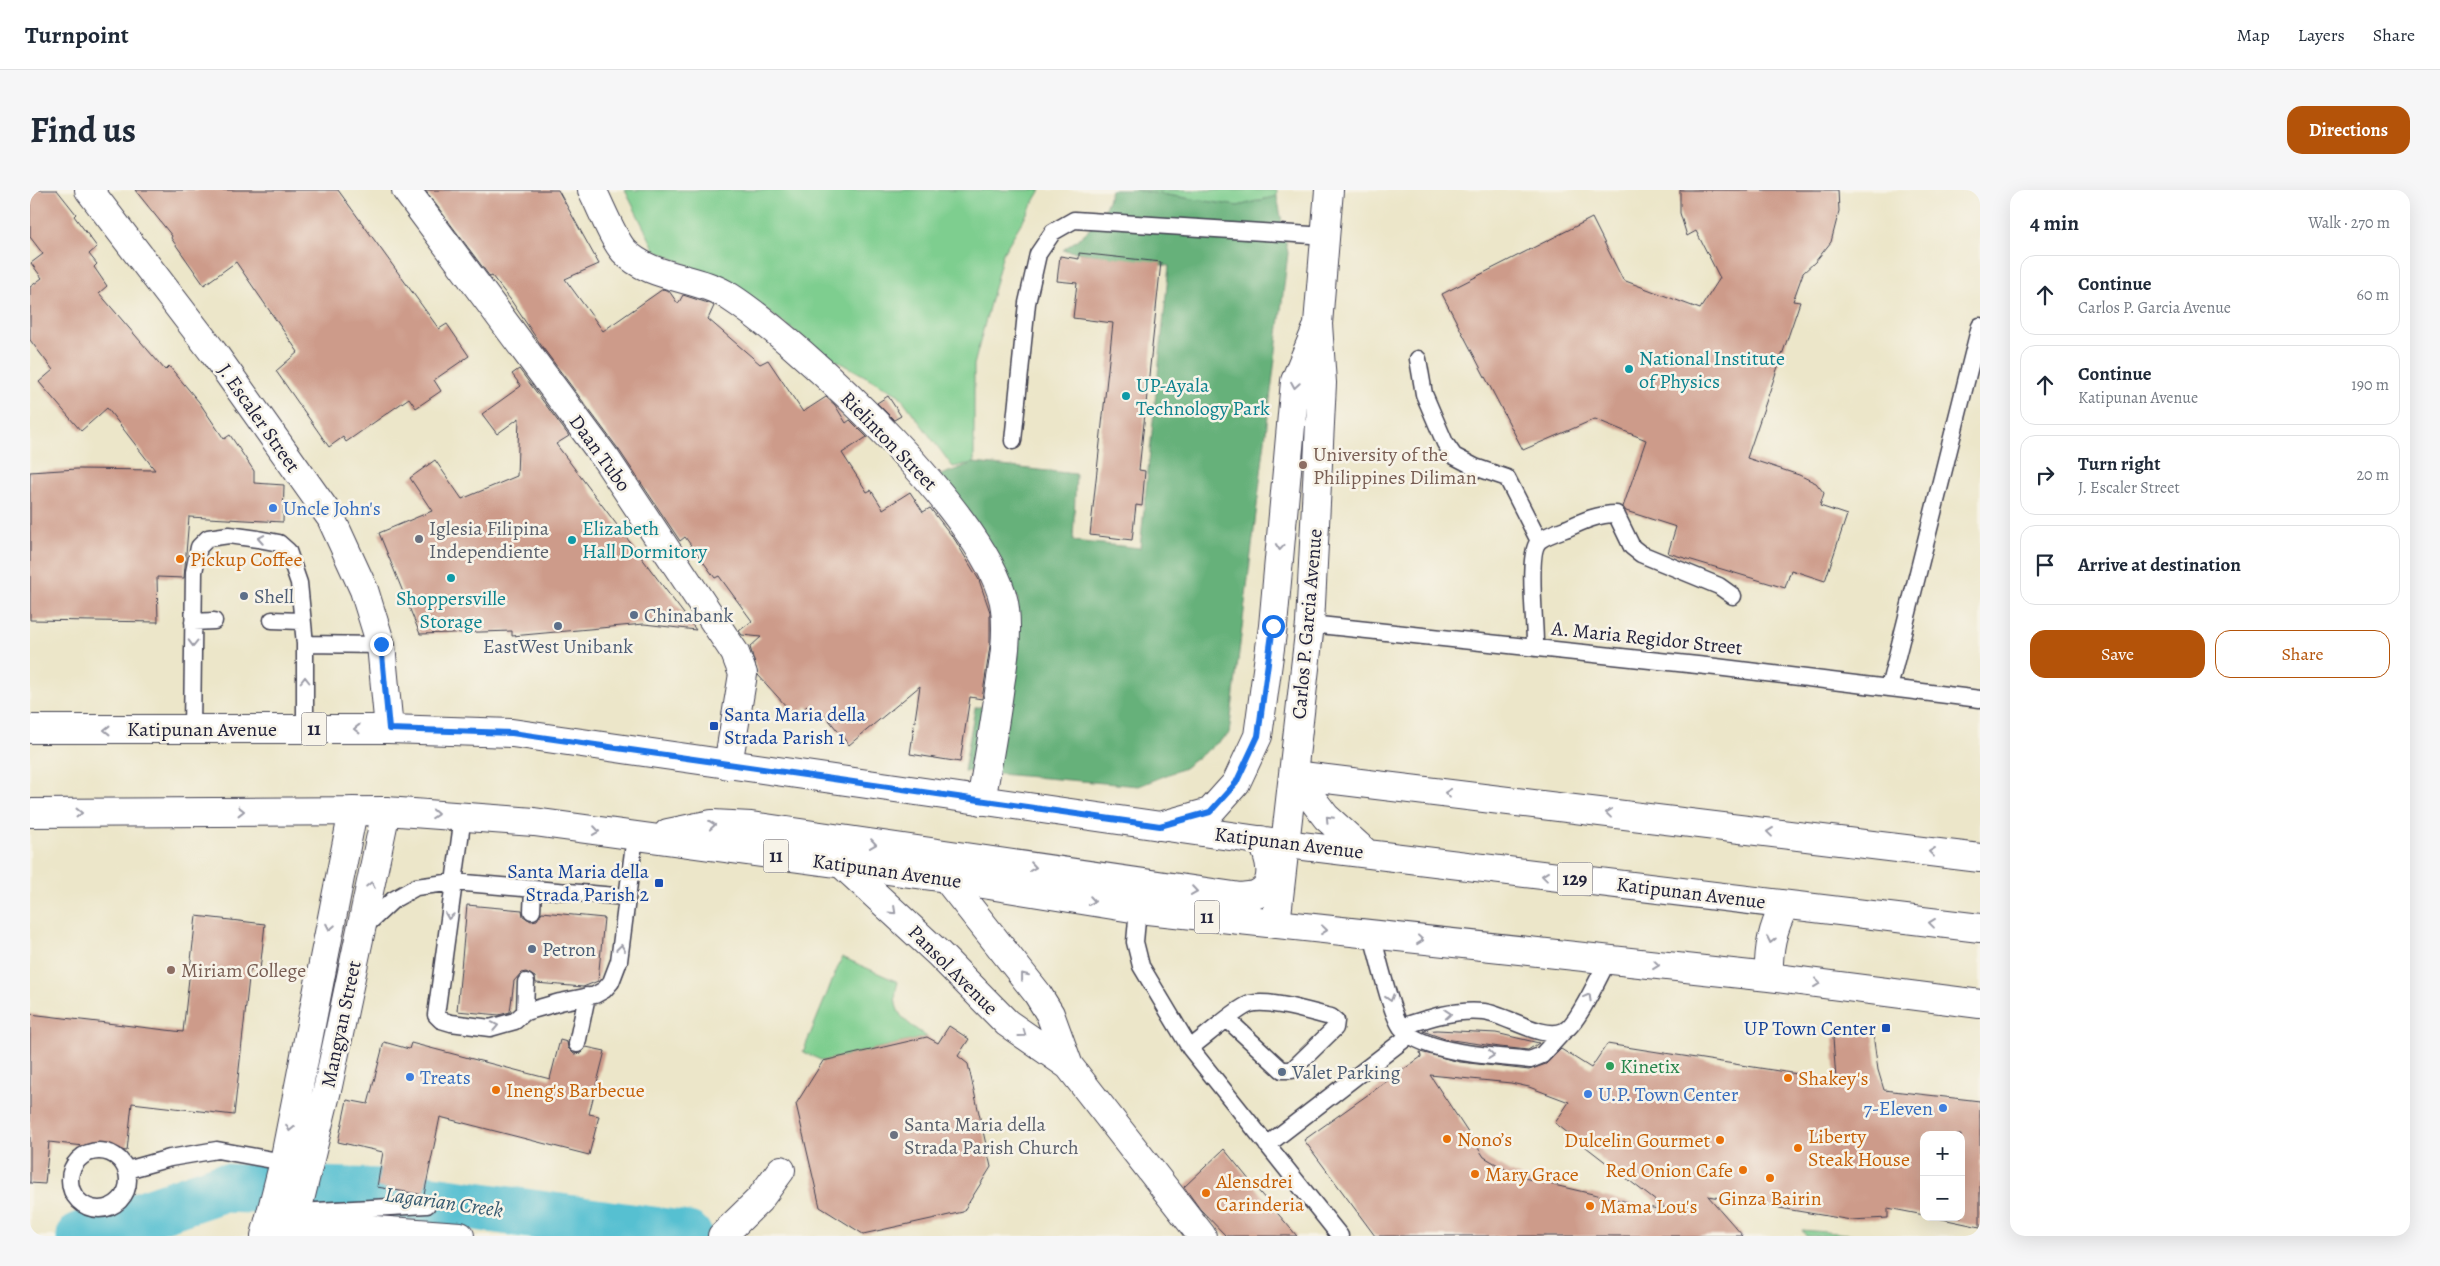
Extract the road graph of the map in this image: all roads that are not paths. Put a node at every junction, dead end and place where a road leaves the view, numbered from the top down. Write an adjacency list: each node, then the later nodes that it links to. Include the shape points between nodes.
1 (89, 190): 18 (main road, J. Escaler Street, via 213,352 331,518 364,590)
2 (406, 190): 26 (main road, Daan Tubo, via 606,459 735,653 743,674)
3 (592, 190): 28 (main road, Rielinton Street, via 622,249 656,270 729,296 781,334 884,433 944,499 979,548 1005,608 1006,644)
4 (1329, 190): 5 (main road, Carlos P. Garcia Avenue)
5 (1327, 236): 6 (main road, Carlos P. Garcia Avenue); 9 (lane, via 1074,220 1053,232 1038,254 1027,303)
6 (1318, 324): 16 (main road, Carlos P. Garcia Avenue, via 1322,383); 33 (main road, Carlos P. Garcia Avenue, one-way to 33, via 1295,381 1273,626 1258,736 1236,783 1210,812)
7 (1980, 326): 20 (lane)
8 (1418, 359): 10 (lane, via 1424,394 1445,443 1454,456 1507,478)
9 (1013, 441)
10 (1539, 541): 11 (lane, via 1588,519 1616,514 1632,547 1641,554 1719,586); 19 (lane, via 1532,564)
11 (1732, 596)
12 (272, 620): 14 (lane)
13 (214, 621): 15 (lane)
14 (301, 621): 15 (lane, one-way to 15, via 299,583 288,551 280,543 229,535 208,538 199,547 194,572); 17 (lane)
15 (193, 622): 25 (lane, one-way to 25)
16 (1310, 624): 19 (lane, A. Maria Regidor Street); 27 (main road, Carlos P. Garcia Avenue)
17 (305, 644): 18 (lane); 23 (lane, one-way to 17)
18 (381, 644): 24 (main road, J. Escaler Street)
19 (1535, 648): 20 (lane, A. Maria Regidor Street)
20 (1889, 688): 21 (lane, A. Maria Regidor Street)
21 (1980, 699)
22 (30, 729): 25 (main road, Katipunan Avenue / 11, one-way to 22)
23 (305, 729): 24 (main road, Katipunan Avenue / 11, one-way to 23); 25 (main road, Katipunan Avenue / 11)
24 (389, 729): 26 (main road, Katipunan Avenue / 11, via 512,733)
25 (192, 730)
26 (728, 765): 28 (main road, Katipunan Avenue / 11)
27 (1294, 775): 35 (main road, Carlos P. Garcia Avenue); 36 (main road, one-way to 27, via 1326,817); 37 (main road, one-way to 27)
28 (981, 800): 33 (main road, Katipunan Avenue / 11)
29 (353, 811): 30 (main road, Katipunan Avenue / 11); 31 (main road, Katipunan Avenue / 11, one-way to 29); 63 (main road, Mangyan Street, one-way to 63)
30 (386, 811): 32 (main road, Katipunan Avenue / 11, one-way to 32); 48 (main road, Mangyan Street, one-way to 30)
31 (30, 813)
32 (463, 816): 34 (main road, Katipunan Avenue / 11, one-way to 34); 40 (lane)
33 (1160, 826): 35 (main road, Katipunan Avenue / 11)
34 (641, 837): 35 (main road, one-way to 35, via 712,824 751,826 1241,897 1258,894 1268,883 1271,866 1268,854); 38 (main road, Katipunan Avenue / 11); 42 (lane)
35 (1273, 842): 36 (main road, Katipunan Avenue / 129); 46 (main road, Carlos P. Garcia Avenue)
36 (1365, 852): 43 (main road, Katipunan Avenue / 129, one-way to 36)
37 (1980, 858)
38 (844, 866): 39 (main road, Katipunan Avenue / 11); 61 (main road, Pansol Avenue, one-way to 61, via 939,954 1007,1023)
39 (946, 878): 44 (main road, Katipunan Avenue / 11, one-way to 44); 61 (main road, Pansol Avenue, one-way to 39, via 1050,1014 1037,993)
40 (454, 882): 41 (lane); 48 (lane, via 416,887 393,900); 55 (lane, one-way to 55, via 436,1015 452,1023 490,1028 514,1021)
41 (533, 888): 42 (lane); 45 (lane)
42 (627, 896): 53 (lane, one-way to 42, via 604,990 614,975 619,961)
43 (1785, 905): 47 (main road, Katipunan Avenue / 129, one-way to 43); 51 (main road, one-way to 51, via 1770,940)
44 (1138, 909): 46 (main road, Katipunan Avenue / 11); 60 (lane, via 1135,942 1140,966)
45 (532, 911)
46 (1276, 924): 49 (main road, Katipunan Avenue, one-way to 49)
47 (1980, 928)
48 (361, 929): 67 (main road, Mangyan Street, via 328,1086)
49 (1372, 935): 50 (main road, Katipunan Avenue, one-way to 50); 57 (lane, one-way to 57, via 1395,1014)
50 (1608, 960): 51 (main road, Katipunan Avenue, one-way to 51); 58 (lane, one-way to 50, via 1574,1022)
51 (1769, 977): 54 (main road, Katipunan Avenue, one-way to 54)
52 (526, 982): 55 (lane)
53 (587, 996): 55 (lane); 59 (lane)
54 (1980, 1004)
55 (525, 1012)
56 (1228, 1020): 56 (lane, via 1282,1070 1287,1071 1292,1070 1335,1028 1336,1021 1331,1017 1260,1003 1248,1005); 60 (lane)
57 (1406, 1031): 58 (lane, one-way to 58, via 1438,1015 1483,1012 1505,1017 1539,1033); 58 (lane, one-way to 58, via 1450,1052 1530,1060 1542,1055); 62 (lane)
58 (1563, 1032)
59 (577, 1044)
60 (1190, 1048): 62 (lane)
61 (1069, 1066): 70 (main road, Pansol Avenue)
62 (1267, 1145): 71 (lane)
63 (284, 1162): 64 (lane, via 217,1150); 67 (main road, Mangyan Street)
64 (126, 1170)
65 (781, 1170): 69 (main road, via 759,1200)
66 (427, 1205): 67 (lane)
67 (286, 1229): 68 (main road, via 347,1228)
68 (460, 1236)
69 (722, 1236)
70 (1202, 1236)
71 (1340, 1236)

